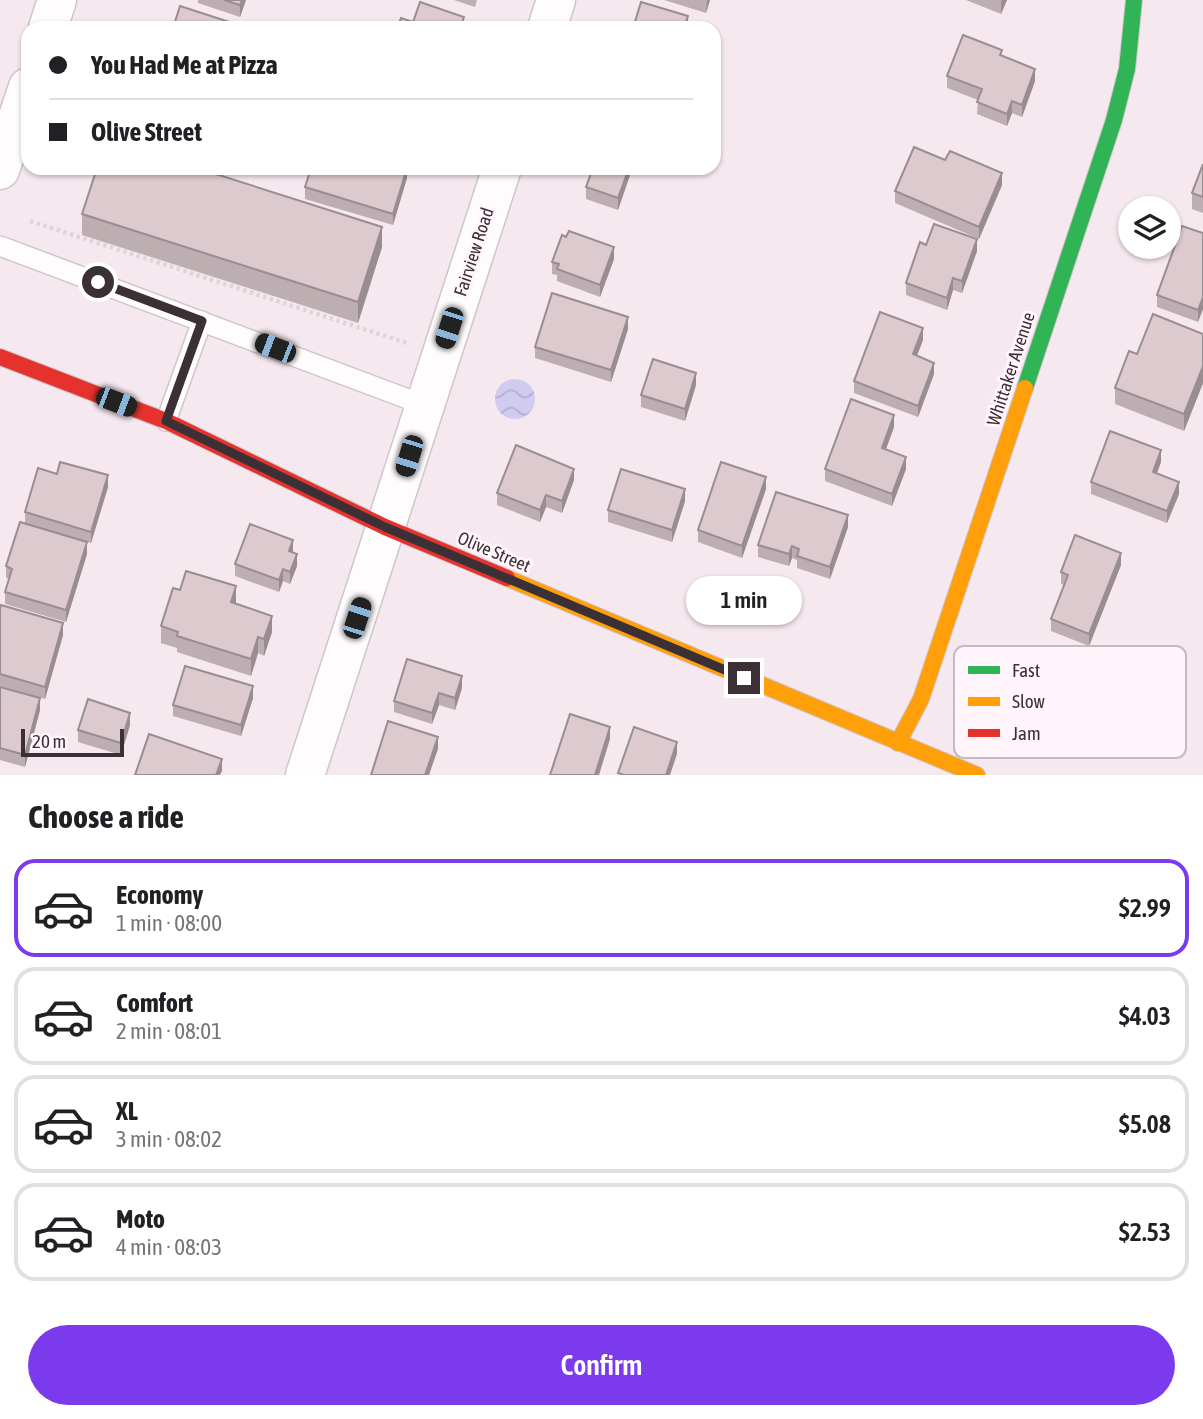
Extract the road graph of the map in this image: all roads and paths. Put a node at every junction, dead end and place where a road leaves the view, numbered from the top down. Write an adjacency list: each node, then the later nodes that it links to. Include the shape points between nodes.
1 (57, 0): 4 (street)
2 (556, 0): 5 (street)
3 (1134, 0): 17 (street, Whittaker Avenue, via 1127,69 1114,120 921,699)
4 (50, 21)
5 (549, 21)
6 (21, 108): 7 (street)
7 (0, 170)
8 (500, 175): 14 (street, Fairview Road)
9 (30, 221): 12 (path)
10 (0, 246): 11 (lane)
11 (202, 321): 14 (lane); 15 (lane)
12 (414, 346)
13 (0, 356): 15 (street, Olive Street)
14 (424, 405): 16 (street, Fairview Road)
15 (166, 421): 16 (street, Olive Street)
16 (385, 527): 17 (street, Olive Street); 18 (street, Fairview Road)
17 (898, 743): 19 (street, Olive Street)
18 (305, 775)
19 (977, 775)

